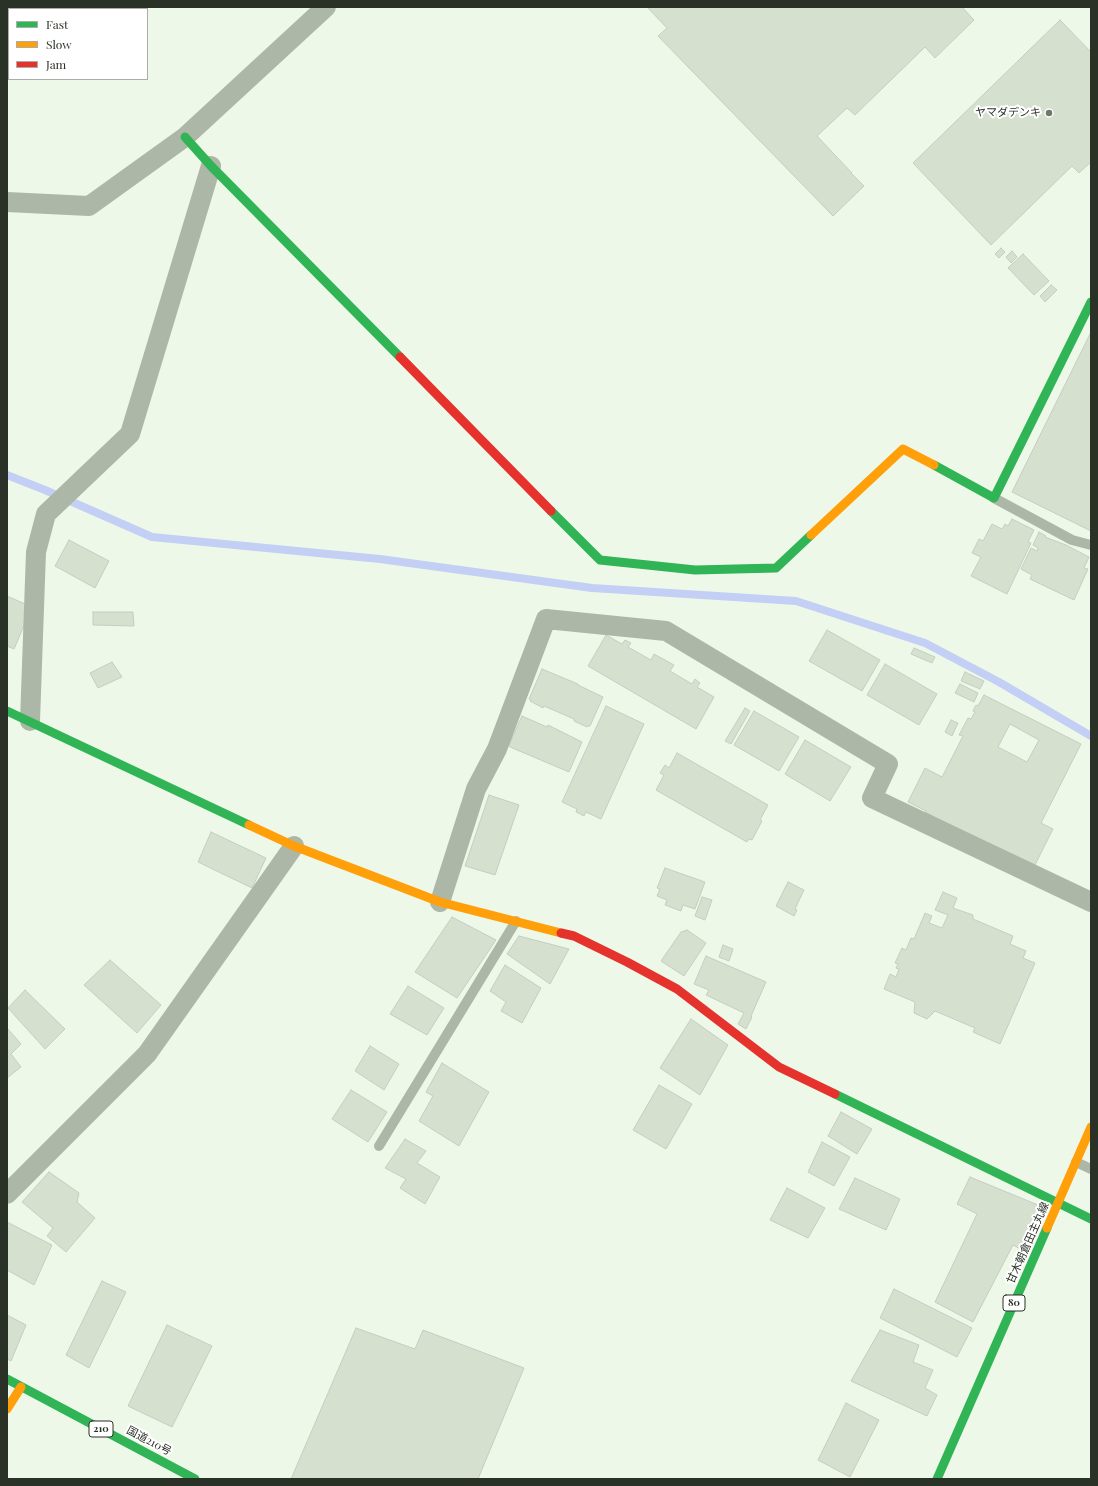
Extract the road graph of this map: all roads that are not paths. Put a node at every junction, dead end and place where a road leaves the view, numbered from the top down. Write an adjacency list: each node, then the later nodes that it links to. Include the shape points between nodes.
1 (326, 7): 2 (street)
2 (185, 137): 3 (main road); 4 (street, via 89,206)
3 (211, 166): 6 (main road, via 600,560 696,570 776,568 903,449); 9 (street, via 130,434 46,514 36,552)
4 (7, 202)
5 (1091, 302): 6 (main road)
6 (994, 498): 7 (lane, via 1072,540)
7 (1091, 545)
8 (7, 711): 9 (main road)
9 (30, 721): 10 (main road)
10 (294, 846): 11 (main road); 18 (street, via 147,1054)
11 (440, 902): 12 (street, via 476,789 497,749 546,619 666,631 888,764 872,798); 13 (main road)
12 (1091, 902)
13 (516, 921): 15 (lane); 19 (main road, via 574,936 627,962 677,989 778,1067)
14 (1091, 1127): 16 (main road, 甘木朝倉田主丸線 / 80)
15 (380, 1146)
16 (1076, 1162): 17 (lane); 19 (main road, 甘木朝倉田主丸線 / 80)
17 (1091, 1169)
18 (7, 1194)
19 (1059, 1202): 20 (main road); 25 (main road, 甘木朝倉田主丸線 / 80)
20 (1091, 1219)
21 (7, 1379): 22 (main road, 国道210号 / 210)
22 (21, 1387): 23 (main road); 24 (main road, 国道210号 / 210)
23 (7, 1409)
24 (195, 1479)
25 (937, 1479)

